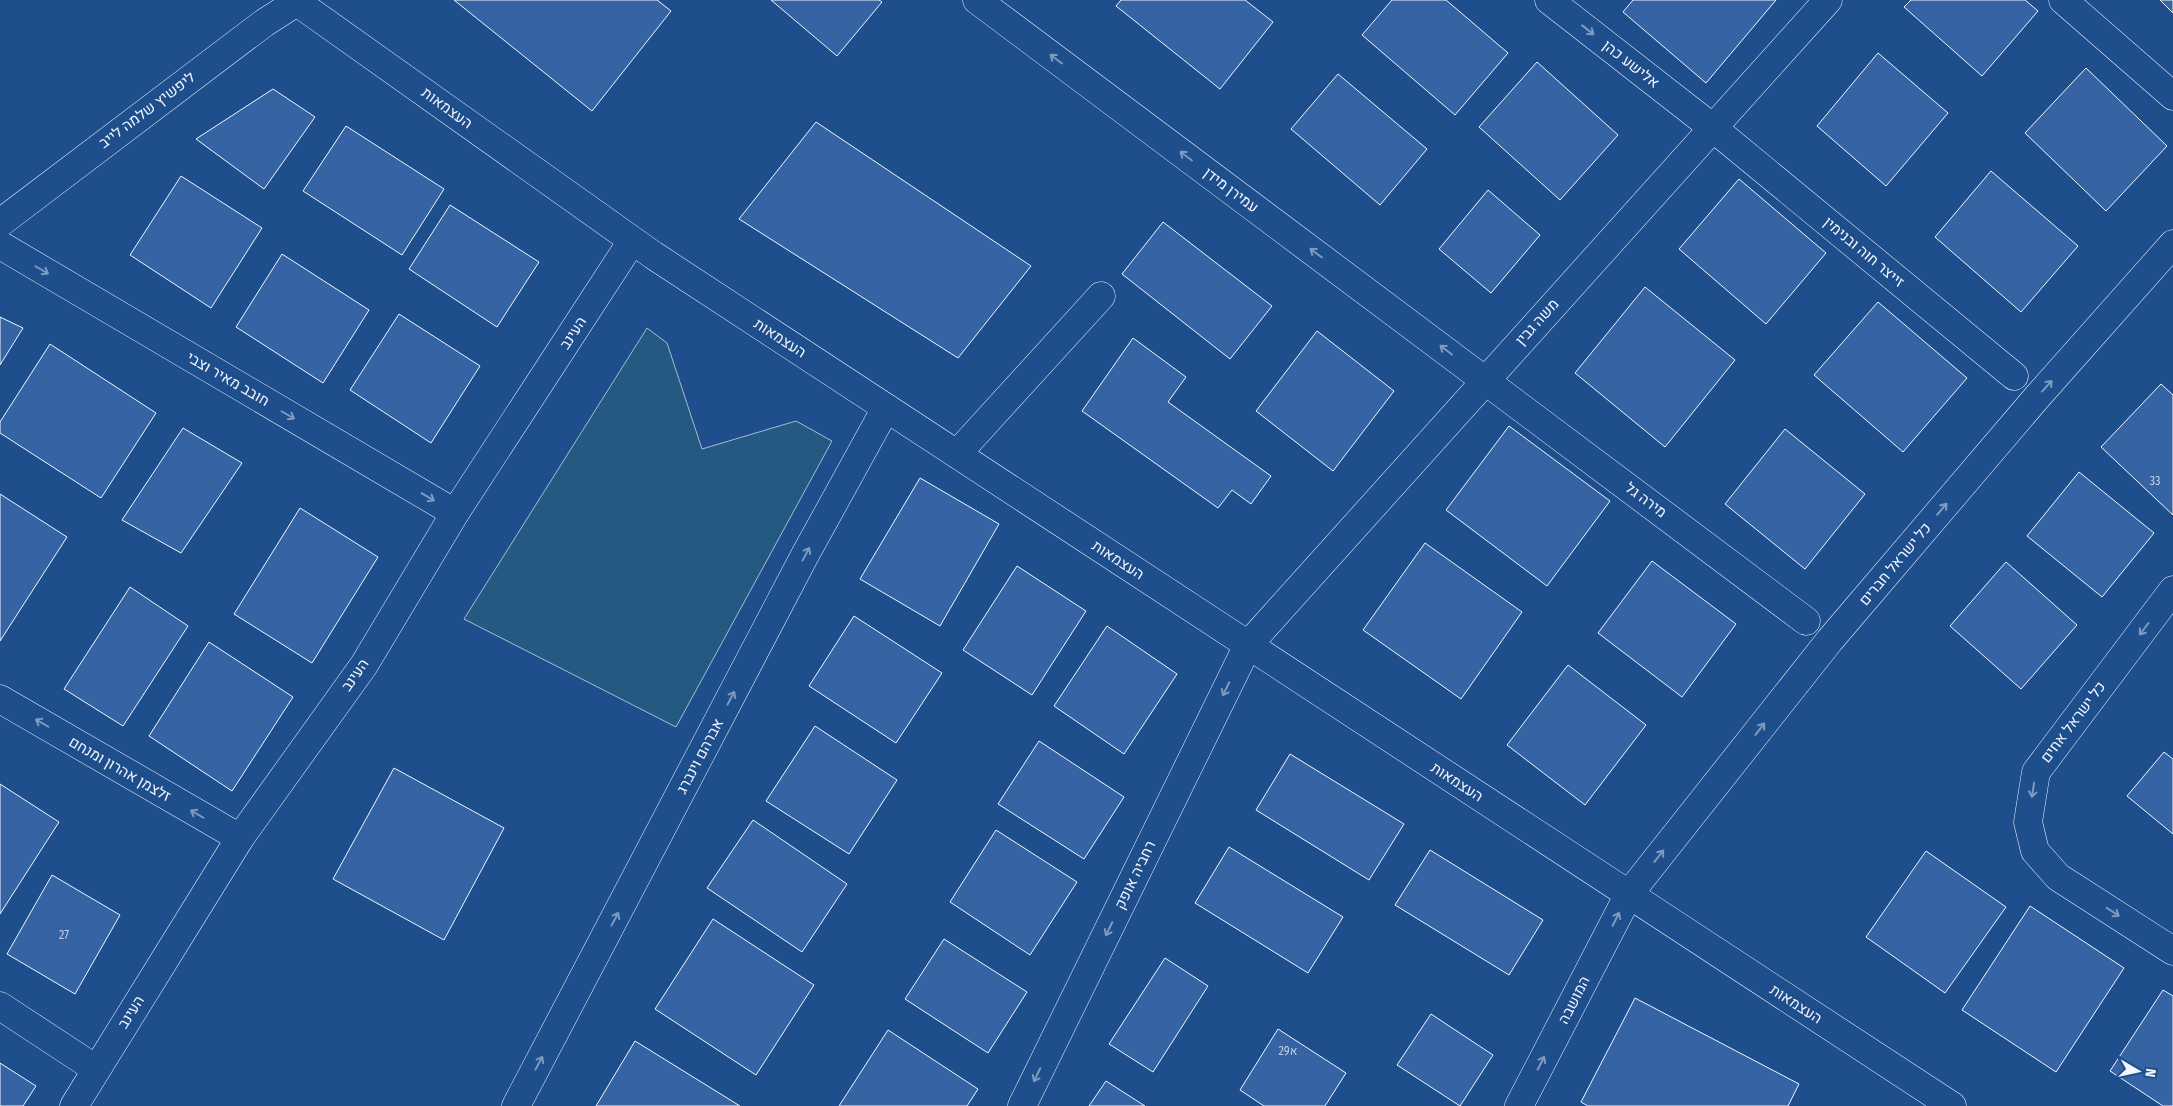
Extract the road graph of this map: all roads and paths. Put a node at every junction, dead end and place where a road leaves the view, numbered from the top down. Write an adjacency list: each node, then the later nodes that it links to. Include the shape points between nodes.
1 (977, 0): 14 (street, עמירן מידן, one-way to 1)
2 (1550, 0): 7 (street, אלישע כהן, one-way to 7)
3 (1828, 0): 7 (street, משה גבין)
4 (2063, 0): 6 (street)
5 (297, 1): 8 (street, ליפשיץ שלמה לייב, via 264,22); 9 (street, העצמאות)
6 (2173, 96)
7 (1713, 128): 13 (street, זייצר חוה ובנימין); 14 (street, משה גבין)
8 (0, 223)
9 (632, 241): 15 (street, העצמאות); 17 (street, העינב)
10 (2173, 244): 23 (street, כל ישראל חברים, one-way to 10, via 1830,640 2038,396)
11 (0, 245): 17 (street, חובב מאיר וצבי, one-way to 17)
12 (1101, 296): 16 (street)
13 (2014, 376)
14 (1485, 380): 19 (street, מירה גל); 20 (street, משה גבין)
15 (886, 408): 16 (street, העצמאות); 28 (street, אברהם וינברג, one-way to 15, via 805,554)
16 (956, 454): 20 (street, העצמאות)
17 (455, 513): 22 (street, העינב, via 364,665)
18 (2173, 590): 24 (street, כל ישראל אחים, one-way to 24, via 2036,772 2028,822 2035,851 2058,877)
19 (1806, 621)
20 (1248, 645): 23 (street, העצמאות); 29 (street, רחביה אופק, one-way to 29)
21 (0, 699): 22 (street, זלצמן אהרון ומנחם, one-way to 21)
22 (240, 838): 26 (street, העינב)
23 (1629, 894): 30 (street, המושבה, one-way to 23); 31 (street, העצמאות)
24 (2173, 951)
25 (0, 1006): 26 (street)
26 (96, 1069): 27 (street, העינב)
27 (74, 1106)
28 (516, 1106)
29 (1022, 1106)
30 (1519, 1106)
31 (1952, 1106)

